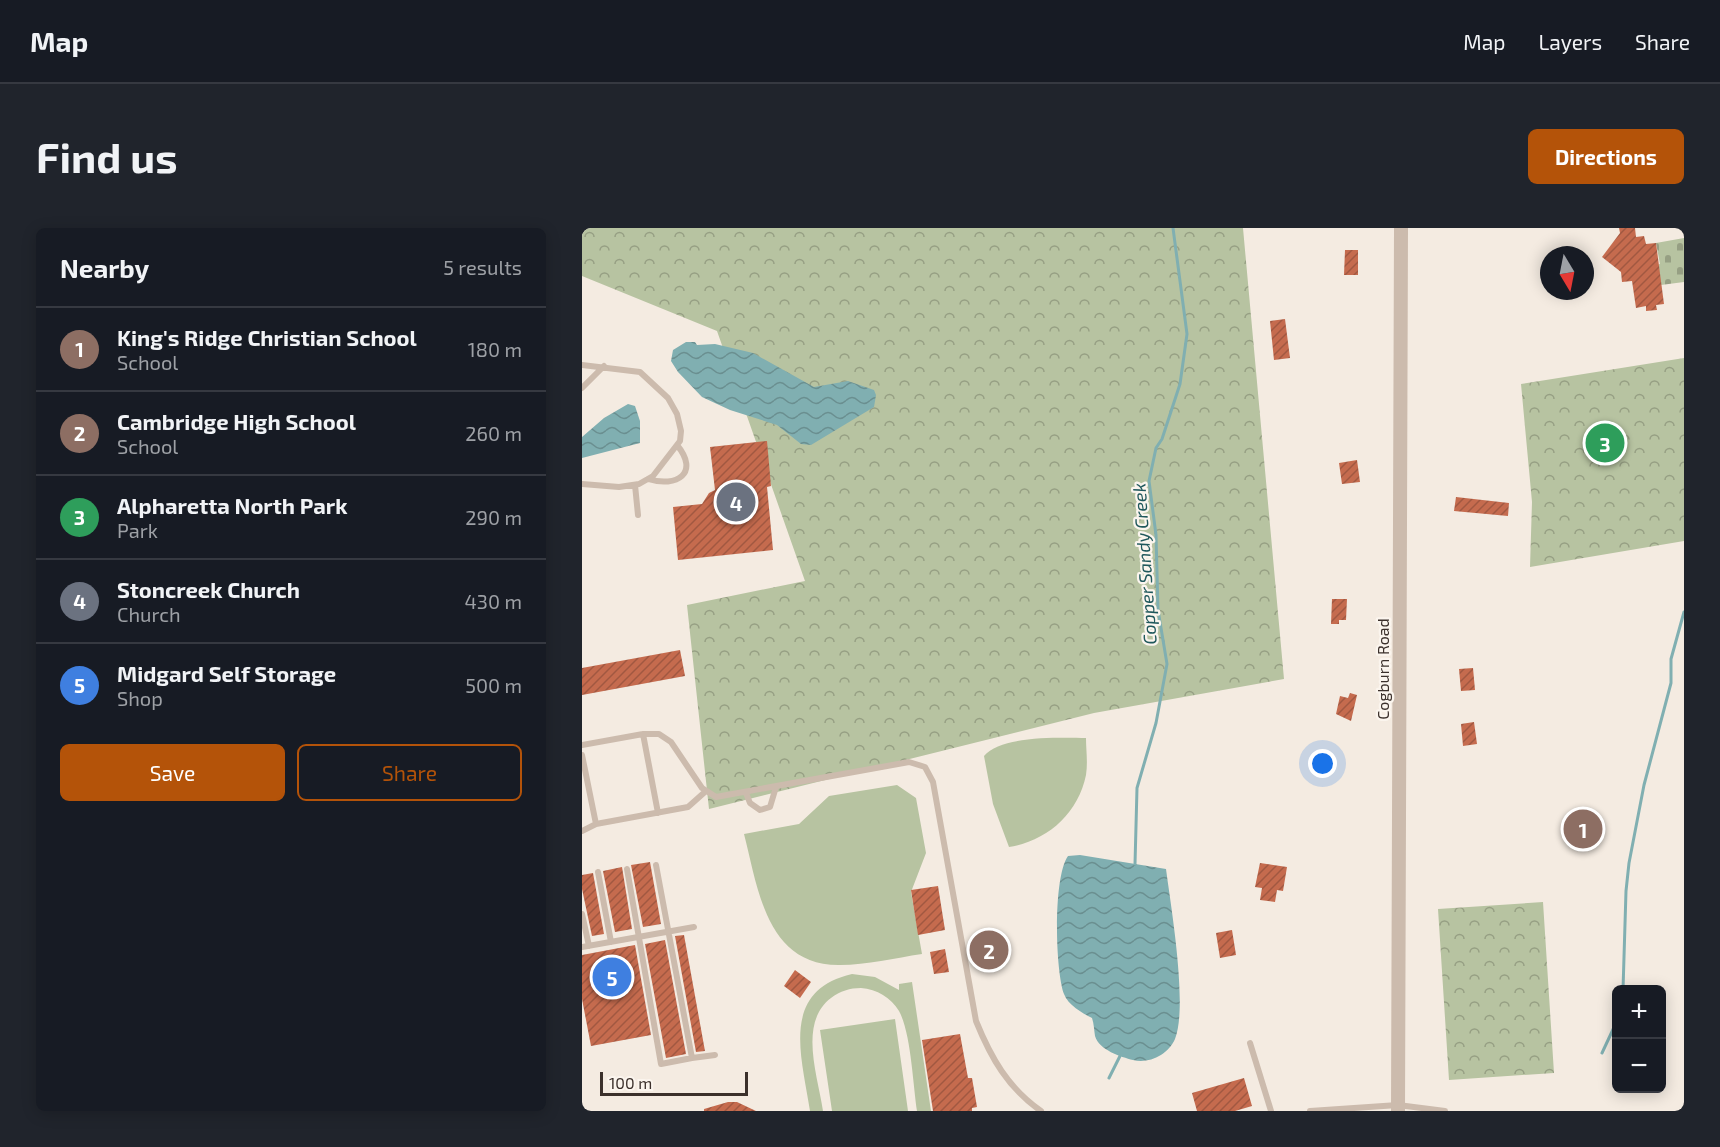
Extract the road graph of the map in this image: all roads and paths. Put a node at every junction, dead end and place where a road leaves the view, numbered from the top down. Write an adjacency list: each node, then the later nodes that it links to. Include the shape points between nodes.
1 (1401, 228): 31 (street, Cogburn Road)
2 (582, 365): 3 (lane)
3 (604, 366): 4 (lane); 5 (lane, via 640,372 668,398 681,431)
4 (582, 388)
5 (677, 445): 6 (lane); 6 (lane, via 686,462 680,478 664,484)
6 (648, 478): 8 (lane)
7 (582, 484): 8 (lane)
8 (634, 485): 9 (lane)
9 (638, 515)
10 (643, 734): 11 (lane); 14 (lane, via 659,734 670,742); 16 (lane)
11 (582, 745)
12 (582, 754): 17 (lane)
13 (776, 788): 15 (lane); 15 (lane, via 770,807 760,810 750,803); 32 (lane, via 909,762 925,767 933,783 976,1021 989,1054 1010,1084)
14 (706, 791): 15 (lane, via 716,797); 16 (lane, via 688,807)
15 (746, 793)
16 (658, 813): 17 (lane)
17 (597, 824): 18 (lane)
18 (582, 831)
19 (656, 865): 24 (lane)
20 (627, 869): 25 (lane)
21 (597, 872): 26 (lane)
22 (582, 914): 27 (lane)
23 (694, 927): 24 (lane)
24 (668, 932): 25 (lane); 30 (lane)
25 (641, 937): 26 (lane); 30 (lane, via 661,1064)
26 (611, 942): 27 (lane)
27 (585, 946)
28 (1250, 1043): 33 (lane)
29 (715, 1055): 30 (lane)
30 (692, 1058)
31 (1398, 1108): 34 (lane); 35 (lane)
32 (1041, 1111)
33 (1271, 1111)
34 (1310, 1111)
35 (1445, 1111)

